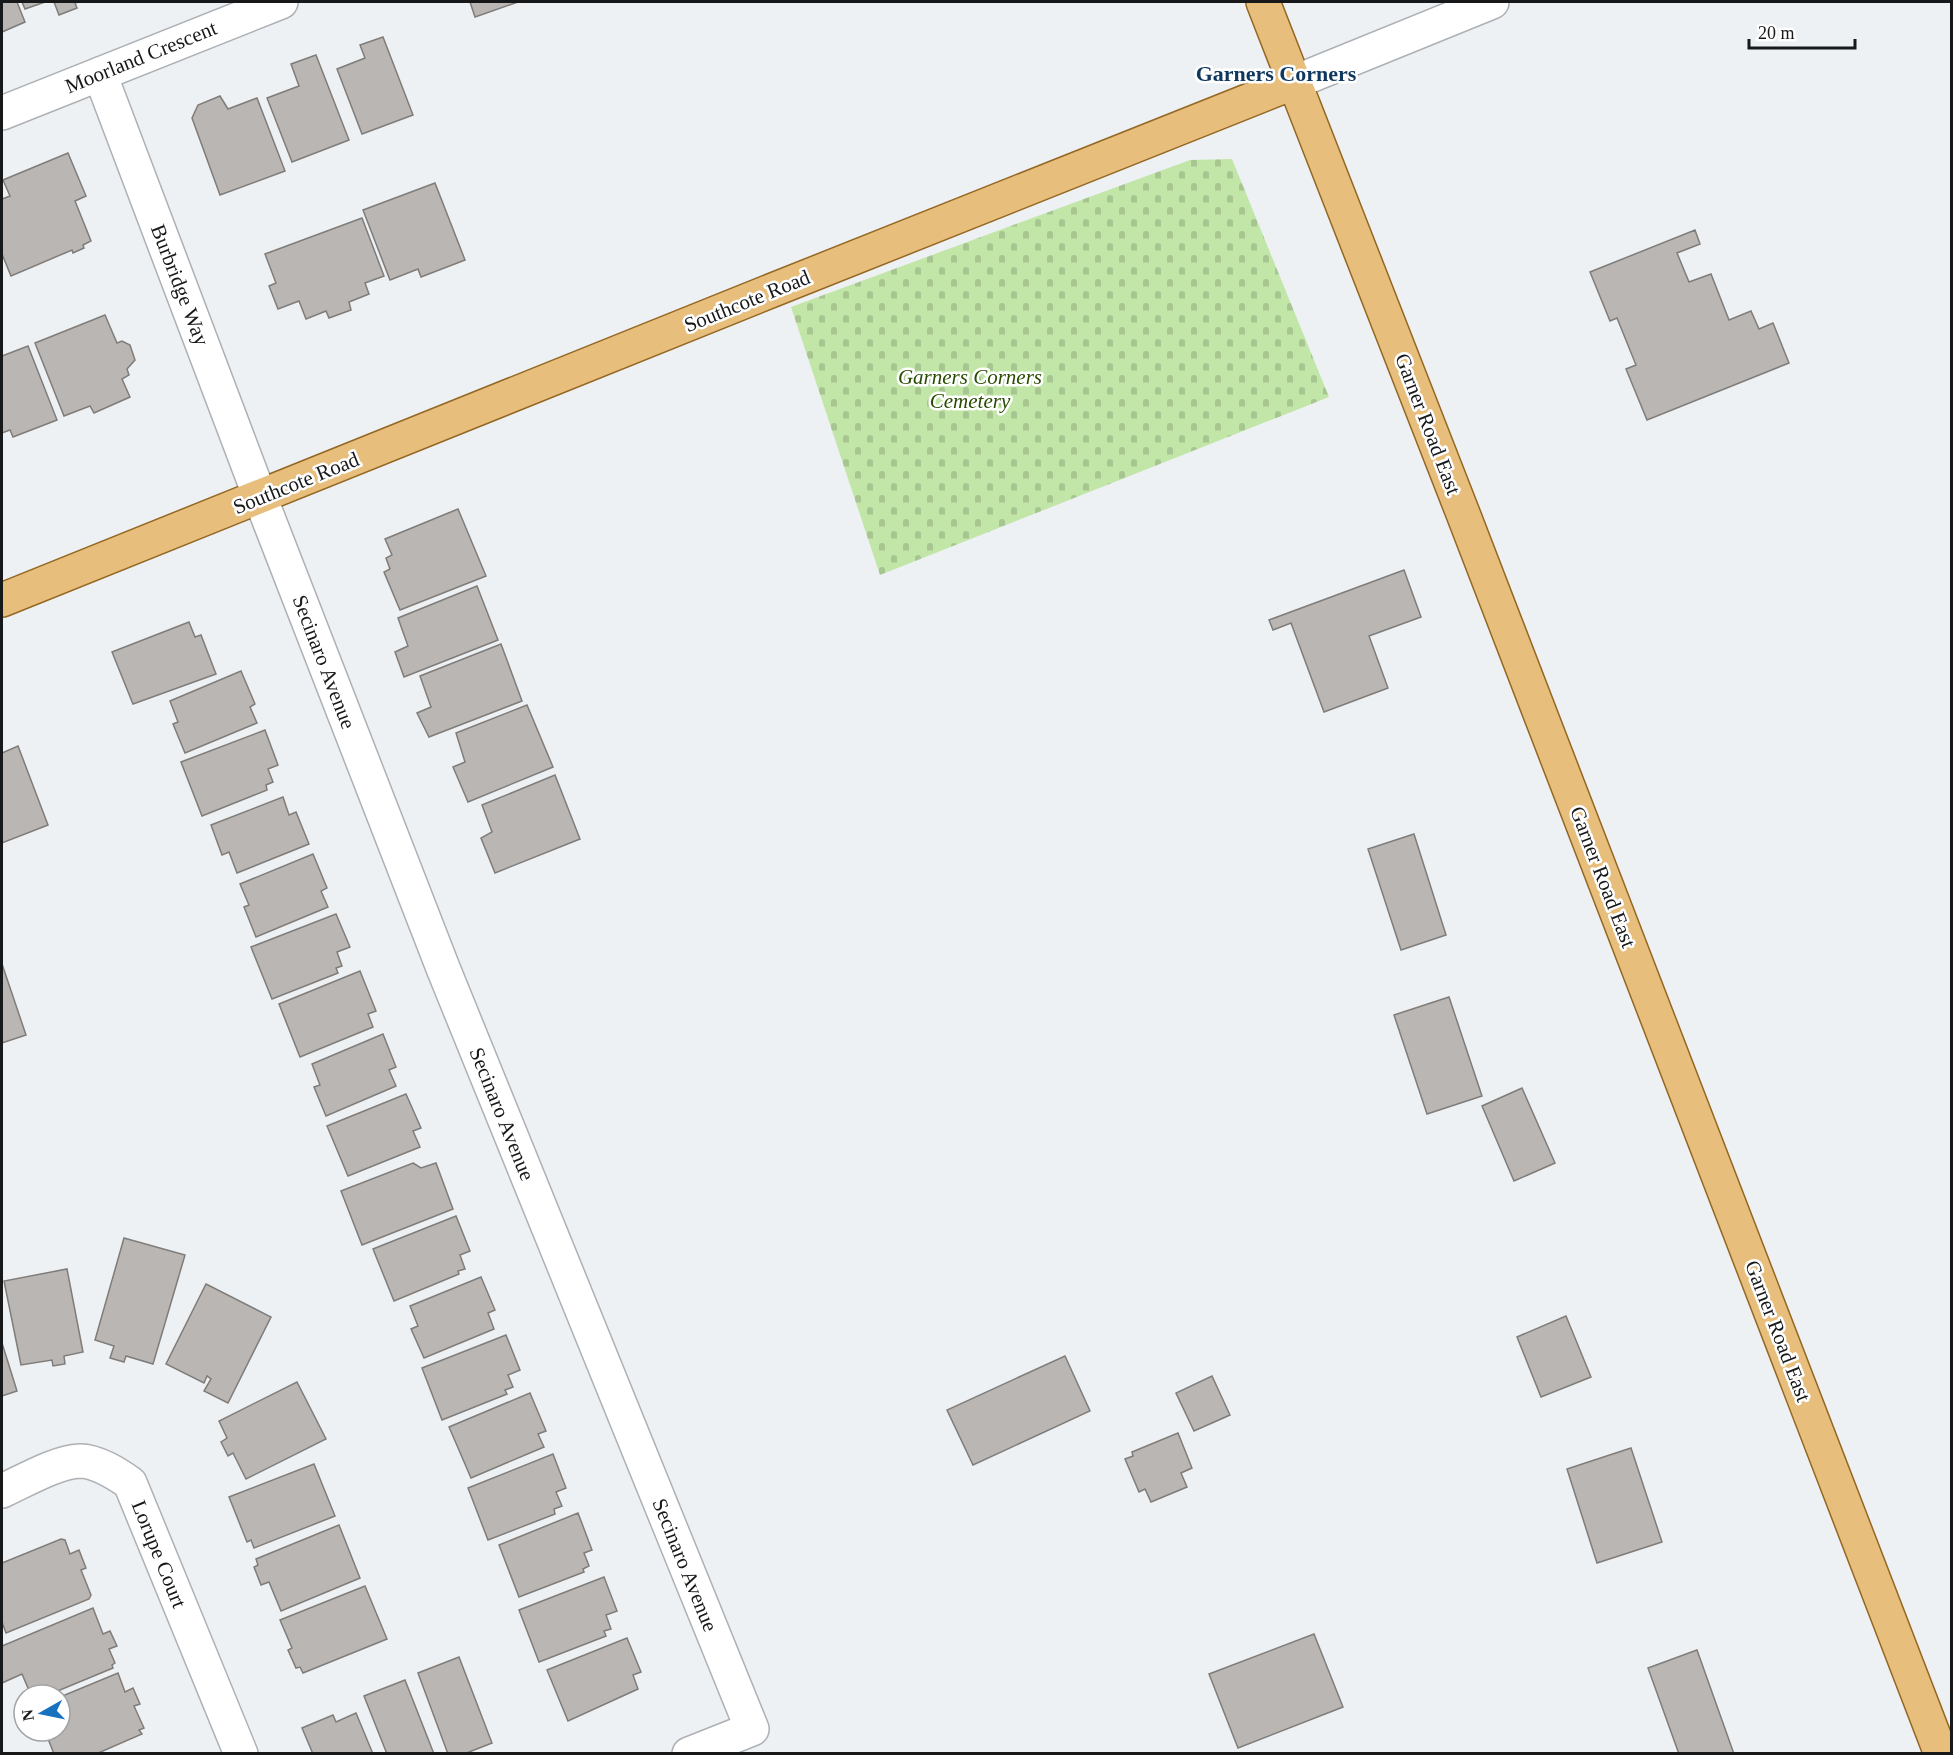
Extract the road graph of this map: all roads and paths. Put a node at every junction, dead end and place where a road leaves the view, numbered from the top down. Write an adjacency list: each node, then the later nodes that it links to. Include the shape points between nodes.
1 (281, 2): 4 (street, Moorland Crescent)
2 (1263, 2): 5 (main road, Garner Road East)
3 (1492, 2): 5 (street, Southcote Road)
4 (100, 74): 6 (street, Moorland Crescent); 7 (street, Burbridge Way)
5 (1295, 82): 7 (main road, Southcote Road); 12 (main road, Garner Road East)
6 (2, 113)
7 (260, 497): 8 (main road, Southcote Road); 11 (street, Secinaro Avenue, via 448,979 752,1729)
8 (2, 600)
9 (2, 1491): 10 (street, Lorupe Court, via 81,1461 111,1470 130,1483)
10 (241, 1754)
11 (689, 1754)
12 (1941, 1754)

